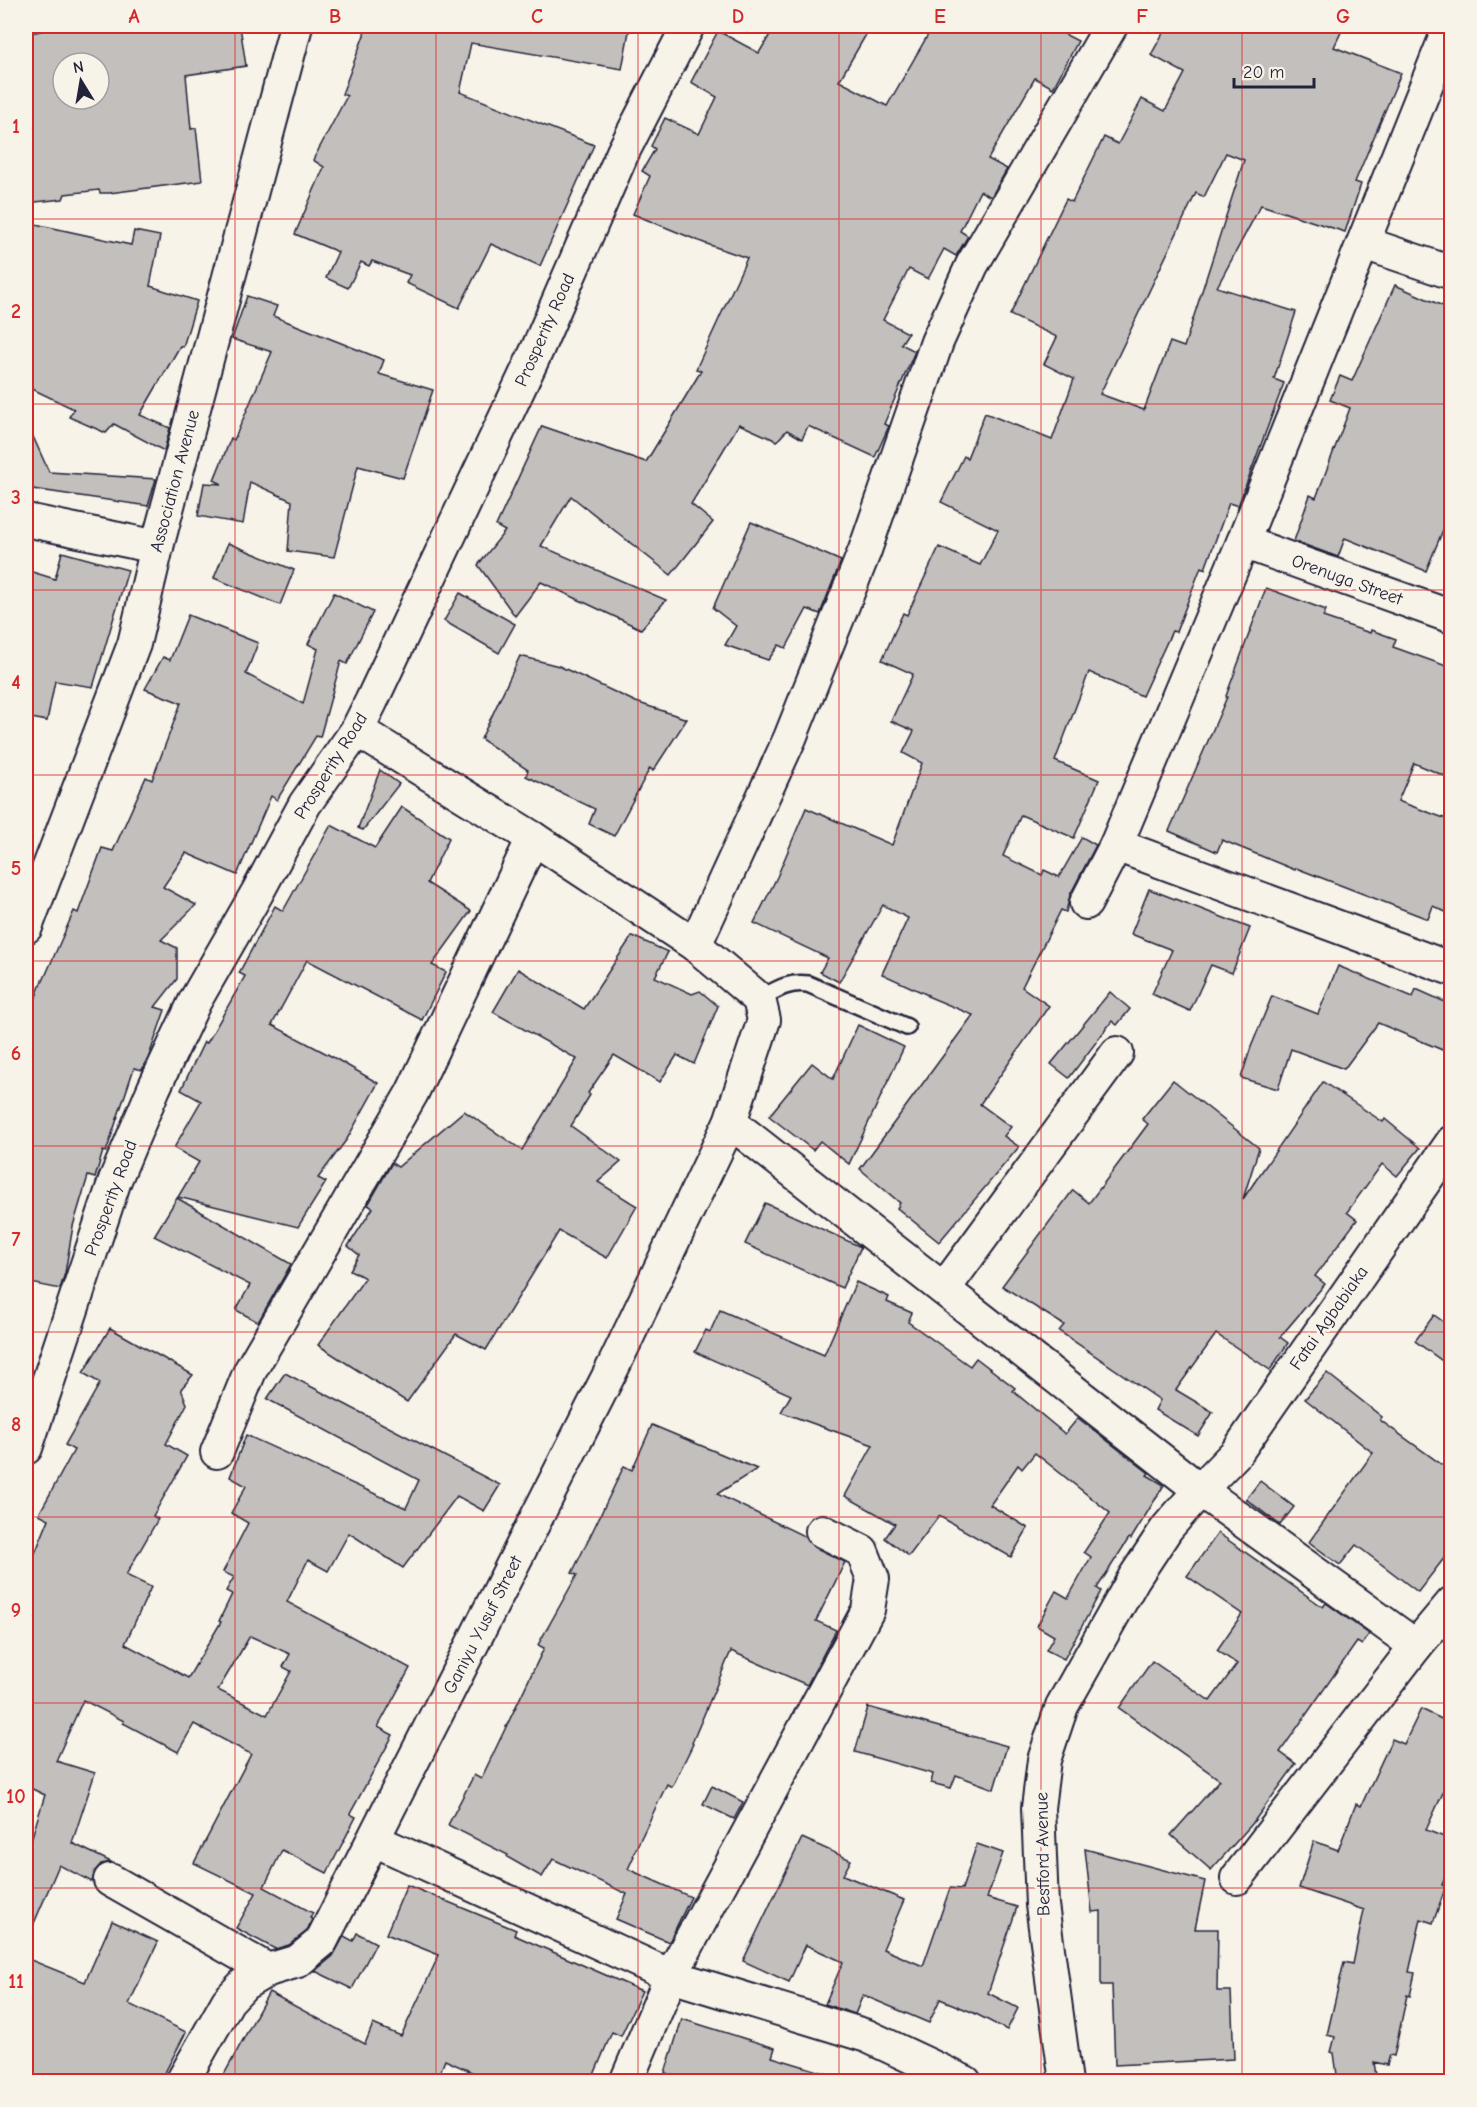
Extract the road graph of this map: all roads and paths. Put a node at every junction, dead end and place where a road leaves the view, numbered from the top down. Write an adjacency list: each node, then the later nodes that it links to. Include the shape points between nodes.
1 (296, 26): 9 (street, Association Avenue)
2 (688, 26): 11 (street, Prosperity Road, via 623,152 537,350)
3 (1111, 26): 17 (street, via 972,265 937,342 865,550 790,738)
4 (1450, 26): 5 (street)
5 (1364, 243): 6 (street); 8 (street)
6 (1452, 273)
7 (26, 520): 9 (street)
8 (1243, 542): 10 (street, Orenuga Street); 13 (street)
9 (158, 547): 14 (street, Association Avenue, via 134,644)
10 (1452, 617)
11 (357, 730): 12 (street); 25 (street, Prosperity Road, via 304,804 195,1001 154,1088 115,1179)
12 (533, 838): 17 (street); 26 (street, via 412,1093 250,1371)
13 (1116, 845): 15 (street); 18 (street)
14 (37, 865): 16 (street, Association Avenue)
15 (1086, 903)
16 (26, 927)
17 (695, 945): 19 (street)
18 (1452, 969)
19 (759, 999): 20 (lane, via 798,982); 22 (street, Ganiyu Yusuf Street, via 764,1020)
20 (907, 1027)
21 (1117, 1053): 24 (street)
22 (730, 1122): 24 (street); 31 (street, Ganiyu Yusuf Street, via 615,1363)
23 (1452, 1142): 27 (street, Fatai Agbabiaka, via 1237,1452)
24 (944, 1289): 27 (street)
25 (26, 1448)
26 (217, 1452)
27 (1200, 1490): 30 (street); 39 (street, Bestford Avenue, via 1167,1528 1134,1578 1062,1706 1044,1760 1038,1808 1042,1905)
28 (822, 1531): 35 (street, via 862,1551 873,1579 868,1610)
29 (1452, 1603): 30 (street)
30 (1416, 1646): 32 (street)
31 (374, 1840): 34 (street, Ganiyu Yusuf Street, via 321,1941 298,1961); 35 (street)
32 (1237, 1878)
33 (110, 1880): 34 (street)
34 (268, 1970): 36 (street, Ganiyu Yusuf Street, via 244,1984 228,2001)
35 (671, 1976): 37 (street); 38 (street, via 867,2036)
36 (182, 2082)
37 (626, 2082)
38 (964, 2082)
39 (1066, 2082)

